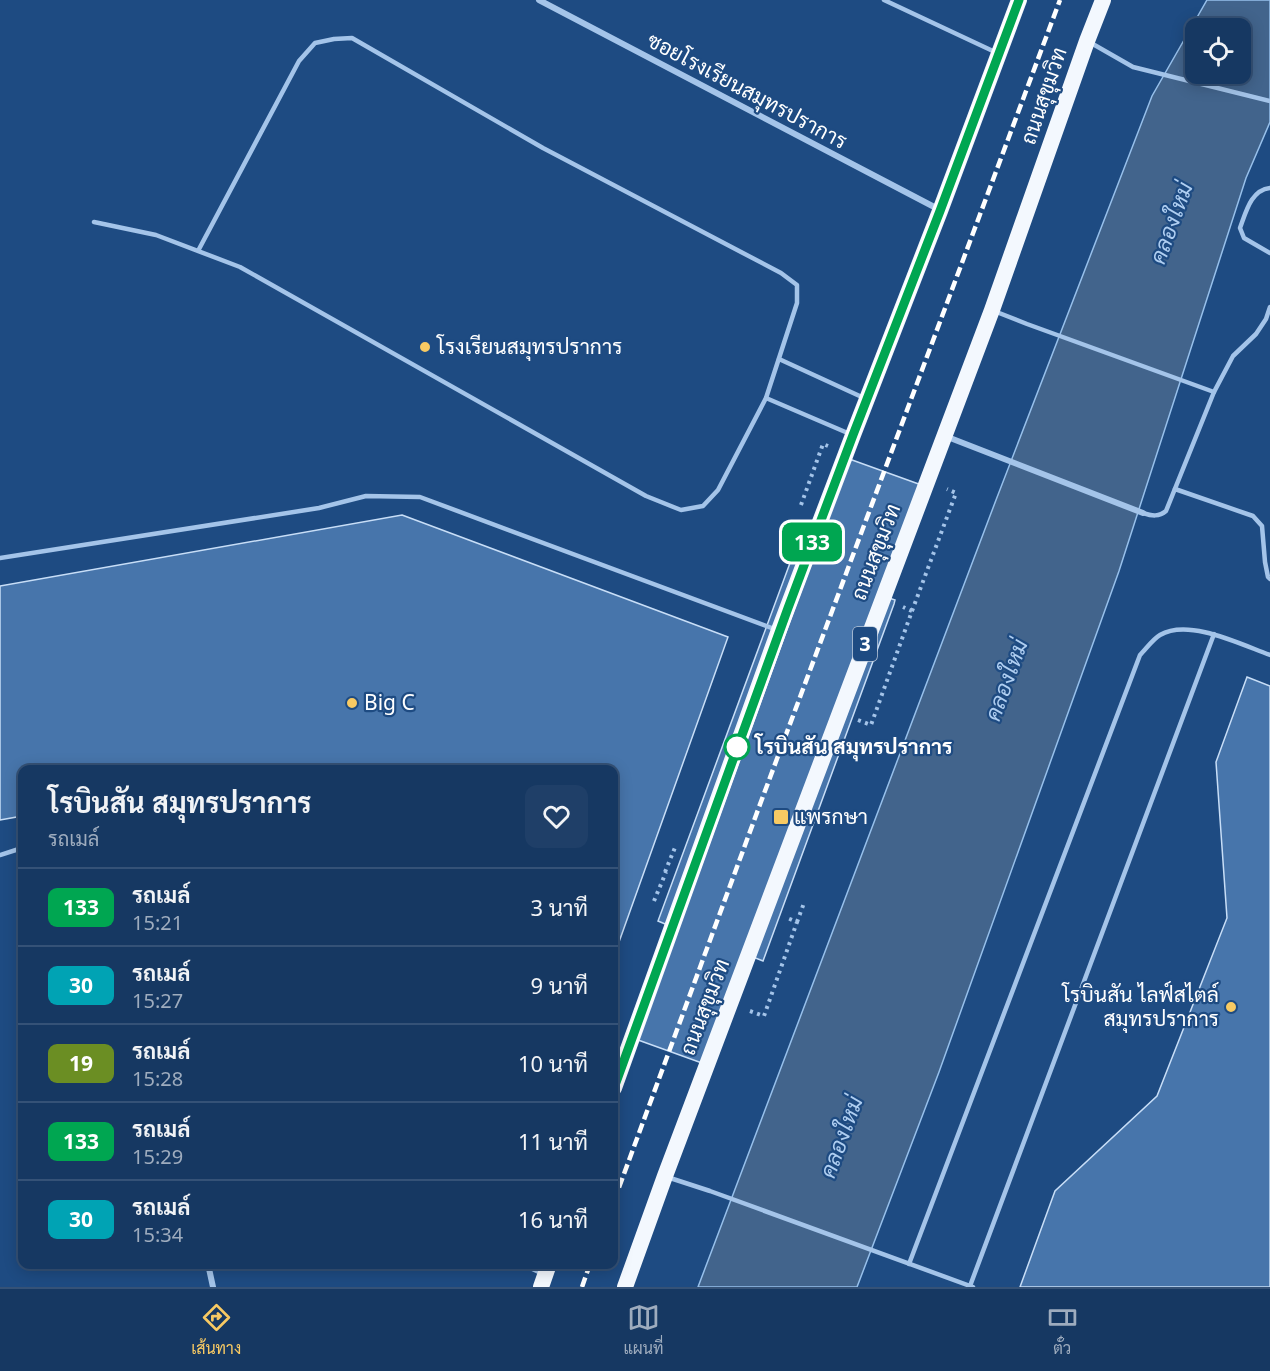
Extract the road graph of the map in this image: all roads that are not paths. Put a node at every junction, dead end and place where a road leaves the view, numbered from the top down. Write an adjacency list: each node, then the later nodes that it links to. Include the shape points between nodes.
1 (539, 0): 9 (street, ซอยโรงเรียนสมุทรปราการ)
2 (884, 0): 6 (lane)
3 (1019, 0): 6 (highway)
4 (1103, 0): 5 (highway, ถนนสุขุมวิท / 3)
5 (1087, 41): 7 (lane, via 1133,67); 14 (highway, ถนนสุขุมวิท / 3)
6 (999, 54): 9 (highway)
7 (1270, 101)
8 (1270, 188): 12 (lane, via 1257,192 1240,228 1244,238)
9 (940, 211): 18 (highway)
10 (94, 222): 11 (lane, via 156,235)
11 (198, 251): 15 (lane, via 300,61 315,44 352,38 543,148 781,273 796,285 797,303); 17 (lane, via 240,267 646,496 681,510 703,506 718,490)
12 (1270, 253)
13 (1270, 307): 16 (lane, via 1256,334 1233,356)
14 (992, 310): 16 (lane); 20 (highway, ถนนสุขุมวิท / 3)
15 (779, 359): 17 (lane); 18 (lane)
16 (1214, 392): 21 (lane)
17 (766, 398): 19 (lane)
18 (866, 399): 19 (highway)
19 (853, 435): 25 (highway)
20 (945, 436): 22 (street); 31 (highway, ถนนสุขุมวิท / 3)
21 (1175, 489): 22 (lane, via 1161,515); 24 (lane, via 1253,516 1262,526)
22 (1143, 513)
23 (0, 558): 25 (lane, via 319,508 366,496 420,497)
24 (1270, 579)
25 (779, 630): 30 (highway)
26 (1214, 634): 27 (lane); 32 (lane, via 1180,629 1160,635 1140,655); 34 (lane)
27 (1270, 655)
28 (18, 850): 29 (lane)
29 (0, 855)
30 (618, 1077)
31 (665, 1176): 32 (lane); 36 (highway, ถนนสุขุมวิท / 3)
32 (909, 1264): 34 (lane)
33 (209, 1269): 35 (street)
34 (971, 1286)
35 (213, 1287)
36 (625, 1287)

